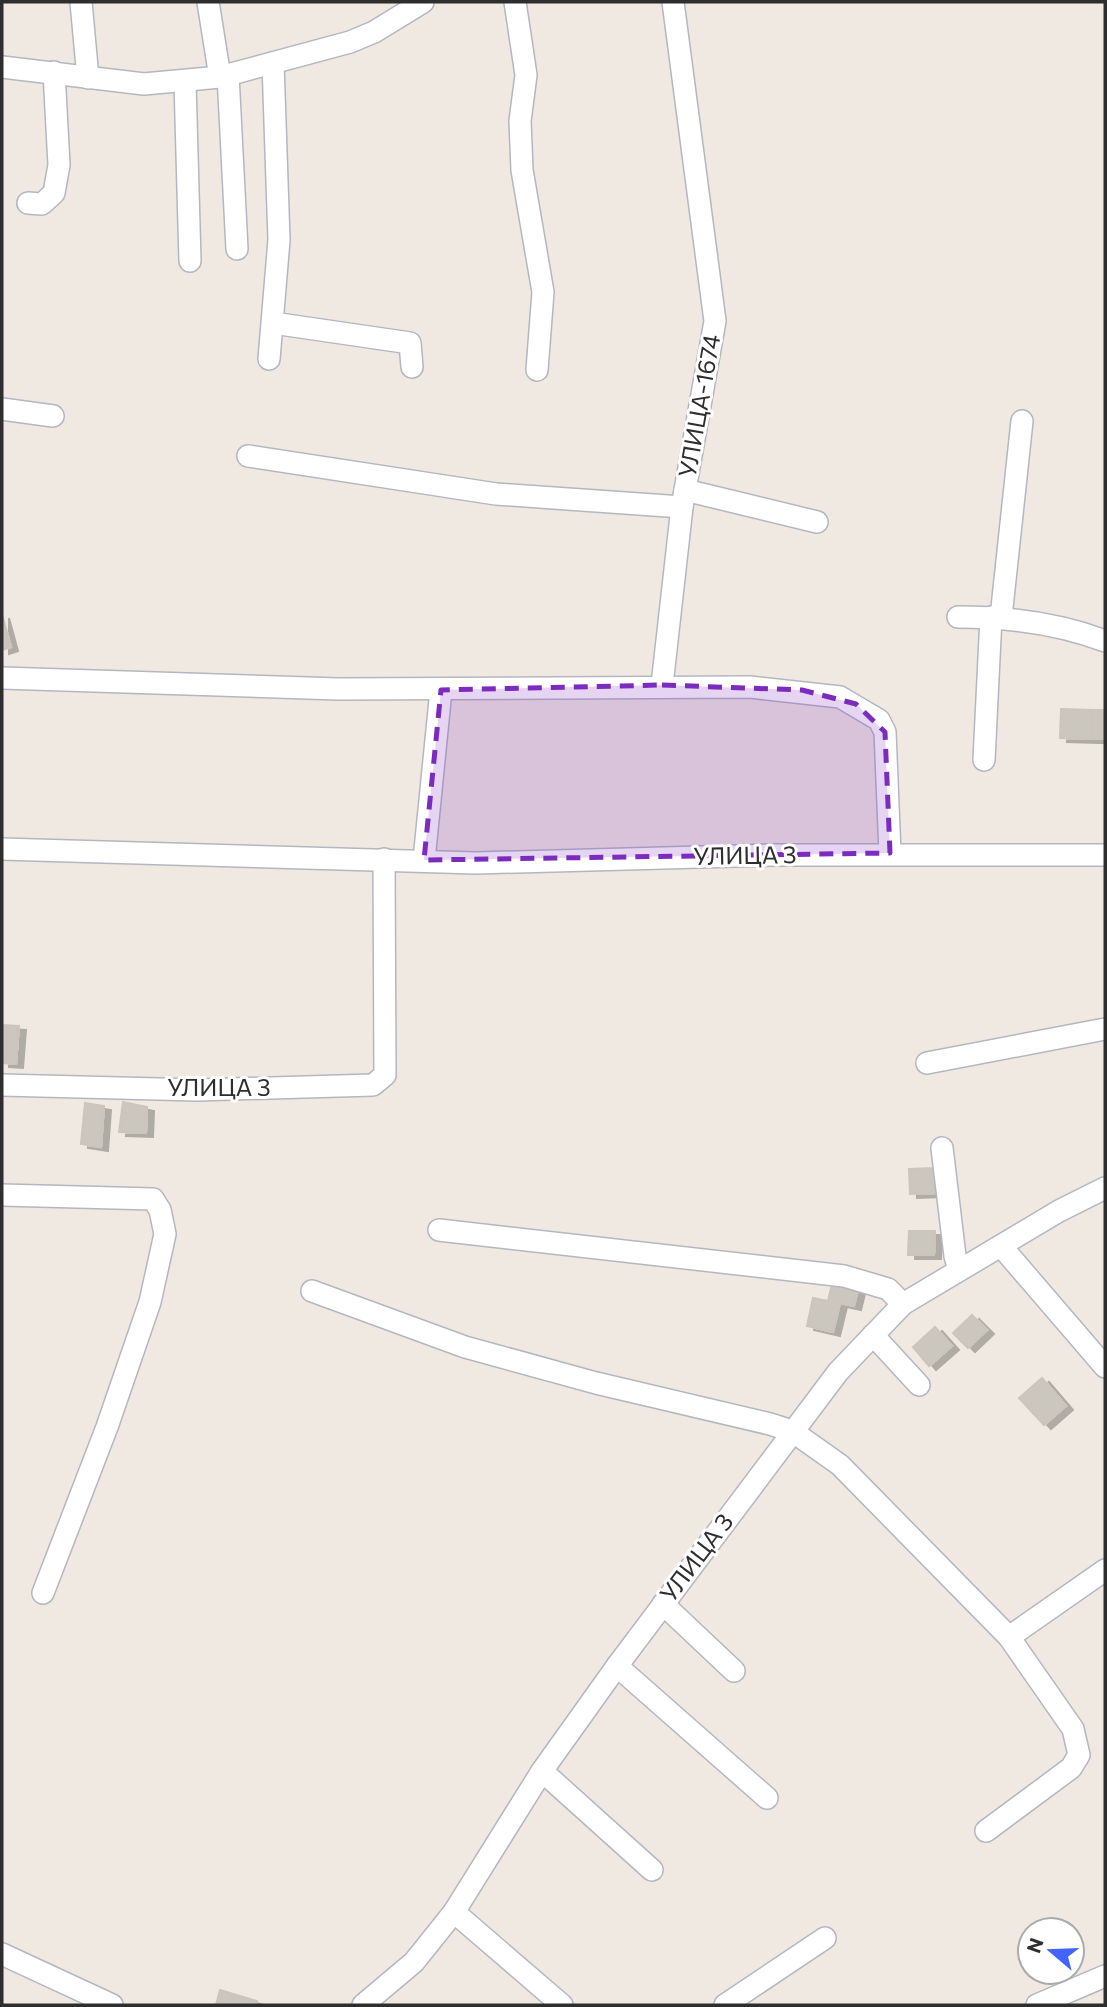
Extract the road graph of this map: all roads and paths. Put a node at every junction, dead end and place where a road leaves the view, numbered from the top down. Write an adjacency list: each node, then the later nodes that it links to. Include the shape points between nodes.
1 (81, 2): 10 (street)
2 (208, 2): 9 (street)
3 (423, 2): 6 (street, via 350,42)
4 (515, 2): 18 (street, via 526,75 520,121 522,170 543,292)
5 (673, 2): 23 (street, УЛИЦА-1674, via 715,321)
6 (273, 63): 9 (street); 15 (street, via 279,240)
7 (2, 67): 8 (street)
8 (54, 72): 10 (street); 12 (street, via 59,165 54,193 42,204)
9 (224, 76): 11 (street); 13 (street)
10 (88, 78): 11 (street, via 144,84)
11 (185, 82): 14 (street)
12 (27, 203)
13 (237, 249)
14 (190, 261)
15 (273, 323): 16 (street); 17 (street, via 410,343)
16 (269, 359)
17 (412, 367)
18 (537, 370)
19 (2, 409): 20 (street)
20 (53, 416)
21 (1022, 421): 26 (street)
22 (248, 456): 23 (street, via 485,492)
23 (684, 498): 24 (street); 29 (street, УЛИЦА-1674)
24 (817, 522)
25 (958, 617): 26 (street)
26 (996, 617): 27 (street, via 1081,632); 31 (street)
27 (1105, 642)
28 (2, 678): 30 (street)
29 (662, 685): 30 (street); 33 (street, via 802,690 840,697 879,720 887,744)
30 (441, 690): 36 (street)
31 (984, 760)
32 (2, 849): 35 (street, УЛИЦА 3)
33 (890, 853): 34 (street, УЛИЦА 3); 36 (street, УЛИЦА 3, via 476,863)
34 (1105, 855)
35 (384, 859): 36 (street, УЛИЦА 3); 39 (street, УЛИЦА 3, via 385,1076 373,1085 198,1090)
36 (424, 860)
37 (1105, 1030): 38 (street)
38 (927, 1063)
39 (2, 1085)
40 (942, 1149): 45 (street)
41 (1105, 1188): 44 (street, УЛИЦА 3)
42 (2, 1195): 53 (street, via 153,1199 165,1234 150,1302)
43 (439, 1230): 47 (street, via 844,1276 888,1289)
44 (1001, 1246): 45 (street, УЛИЦА 3); 49 (street)
45 (959, 1270): 47 (street, УЛИЦА 3)
46 (312, 1291): 51 (street, via 465,1348)
47 (903, 1304): 48 (street, УЛИЦА 3)
48 (873, 1335): 50 (street); 51 (street, УЛИЦА 3)
49 (1105, 1367)
50 (919, 1385)
51 (792, 1431): 54 (street, УЛИЦА 3); 55 (street, via 840,1465)
52 (1105, 1570): 55 (street)
53 (43, 1593)
54 (663, 1604): 56 (street, УЛИЦА 3); 57 (street)
55 (1009, 1637): 60 (street, via 1073,1729 1079,1755 1071,1768)
56 (617, 1665): 58 (street, УЛИЦА 3); 59 (street)
57 (734, 1671)
58 (542, 1771): 61 (street); 62 (street, УЛИЦА 3)
59 (768, 1798)
60 (986, 1831)
61 (652, 1870)
62 (454, 1912): 67 (street, УЛИЦА 3, via 414,1962); 68 (street)
63 (825, 1938): 69 (street)
64 (2, 1954): 66 (street)
65 (1105, 1976): 70 (street)
66 (112, 2005)
67 (363, 2005)
68 (562, 2005)
69 (725, 2005)
70 (1037, 2005)

